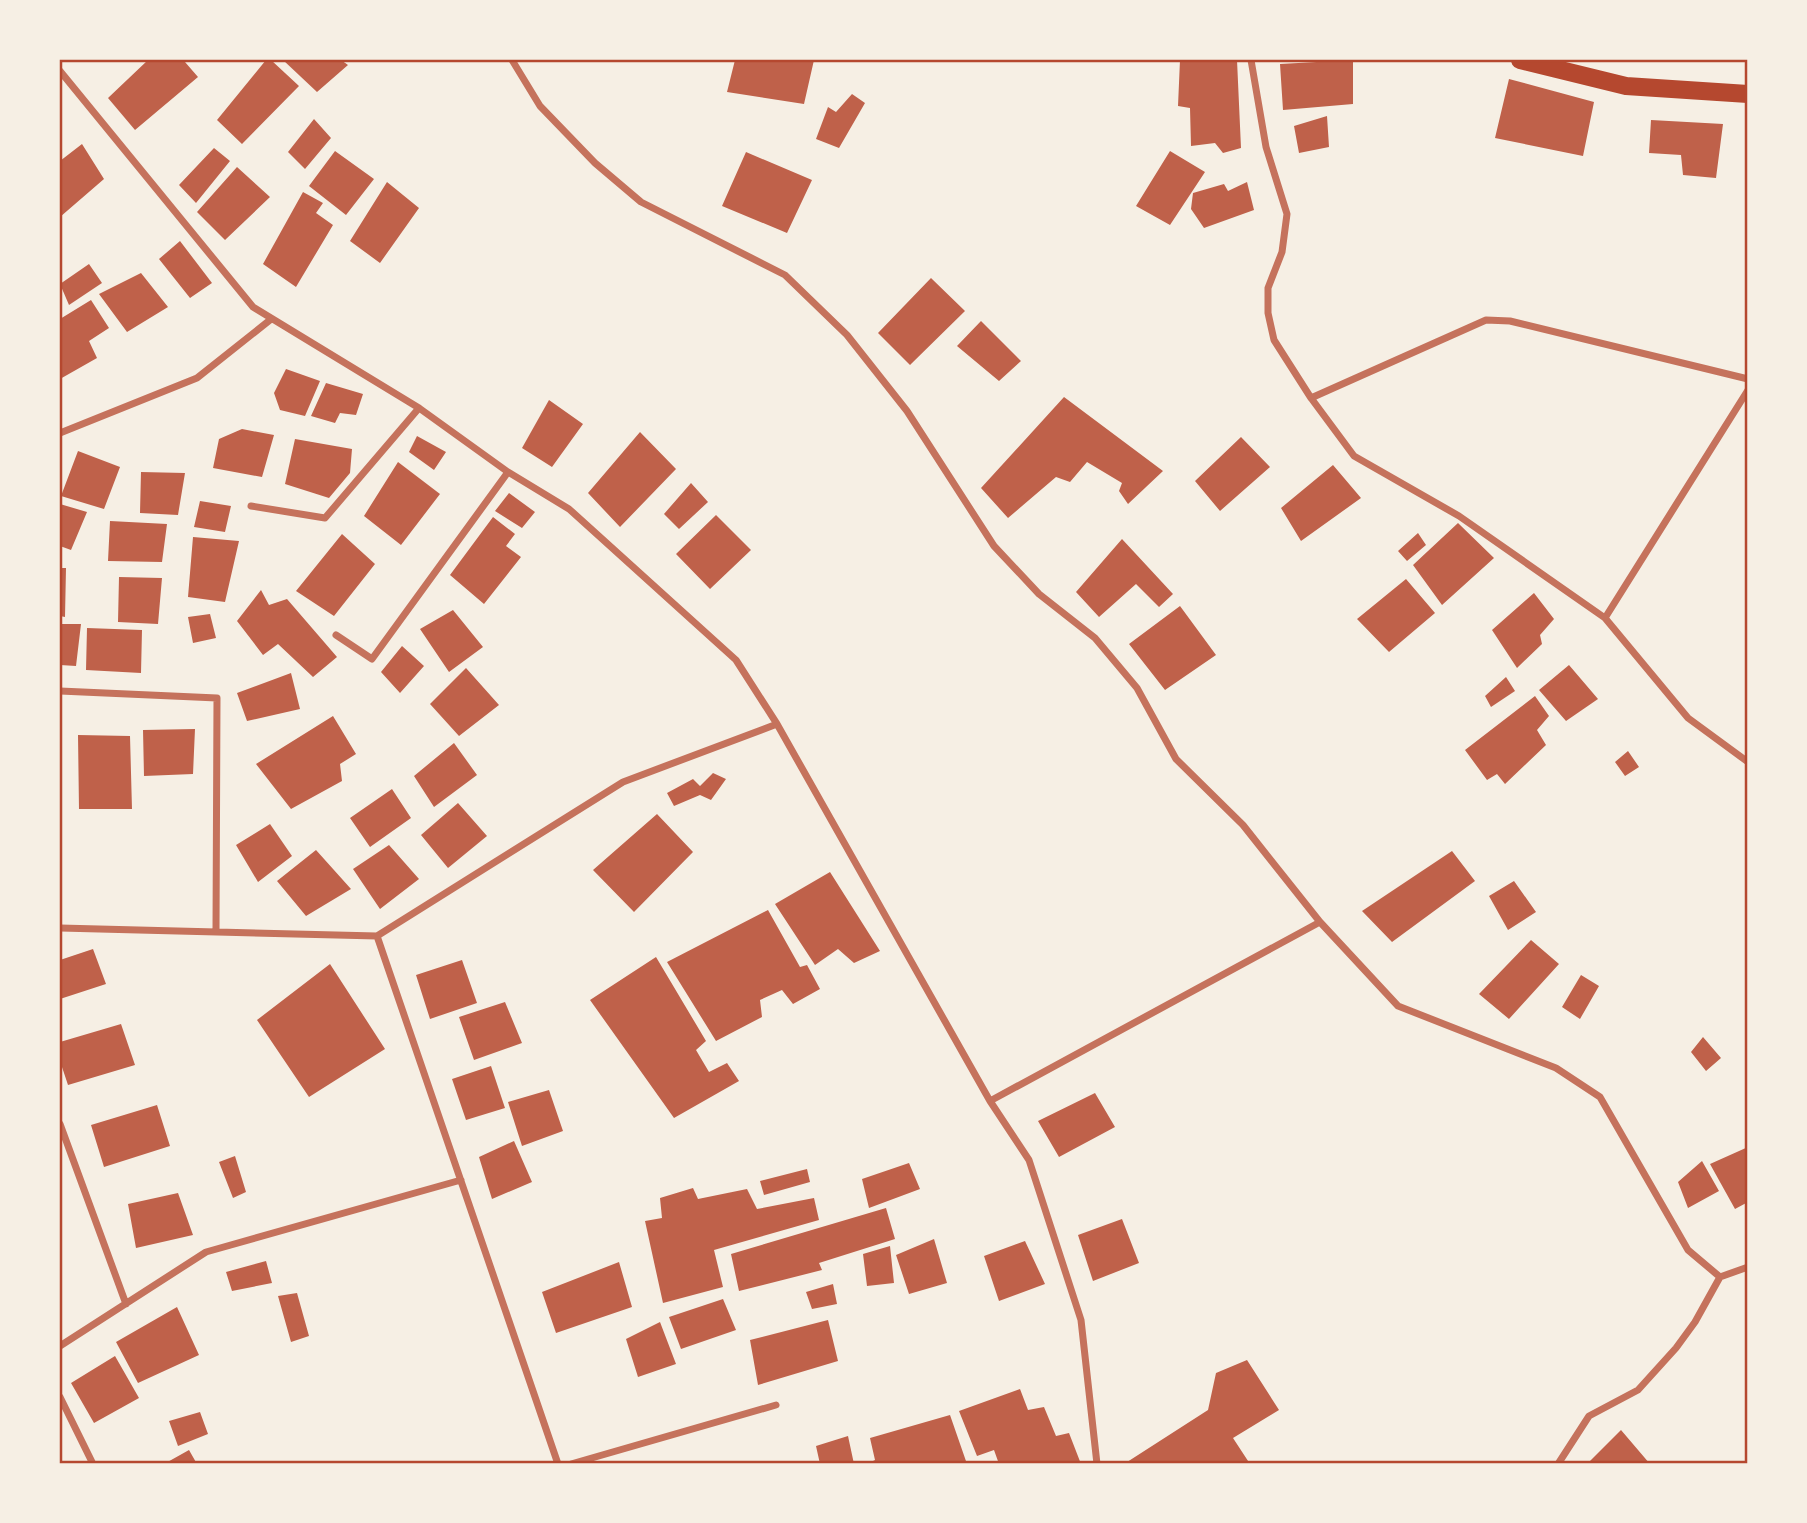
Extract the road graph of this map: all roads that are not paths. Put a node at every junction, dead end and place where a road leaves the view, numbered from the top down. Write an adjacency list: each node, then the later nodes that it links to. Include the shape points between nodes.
1 (512, 60): 19 (street, via 540,106 641,202 785,275 847,334 907,411 994,546 1039,594 1095,638 1137,688 1176,759 1243,825)
2 (1251, 60): 9 (street, via 1266,147 1287,214 1282,252 1268,288 1268,313 1273,340)
3 (1520, 60): 5 (main road, via 1626,86)
4 (60, 71): 6 (street, via 253,307)
5 (1748, 94)
6 (271, 320): 10 (street); 11 (street, via 197,378)
7 (1748, 379): 9 (street, via 1510,321 1486,320)
8 (1748, 390): 14 (street)
9 (1311, 398): 14 (street, via 1354,456 1459,516)
10 (419, 408): 12 (street); 13 (street, via 325,518)
11 (60, 433)
12 (508, 472): 15 (street, via 372,659); 17 (street, via 569,509 737,660)
13 (251, 506)
14 (1605, 618): 18 (street, via 1688,718)
15 (336, 635)
16 (60, 691): 21 (street, via 217,698)
17 (777, 723): 22 (street, via 623,782); 23 (street)
18 (1748, 762)
19 (1320, 922): 23 (street); 27 (street, via 1398,1006 1556,1068 1600,1097 1688,1250)
20 (60, 928): 21 (street)
21 (216, 932): 22 (street)
22 (377, 936): 25 (street)
23 (990, 1101): 35 (street, via 1028,1160 1081,1320)
24 (60, 1125): 28 (street)
25 (461, 1180): 28 (street, via 206,1252); 33 (street)
26 (1748, 1267): 27 (street)
27 (1720, 1277): 36 (street, via 1676,1348 1638,1390 1589,1416)
28 (126, 1304): 29 (street)
29 (60, 1346)
30 (60, 1397): 32 (street)
31 (776, 1405): 34 (street)
32 (93, 1464)
33 (558, 1464)
34 (571, 1464)
35 (1097, 1464)
36 (1558, 1464)

